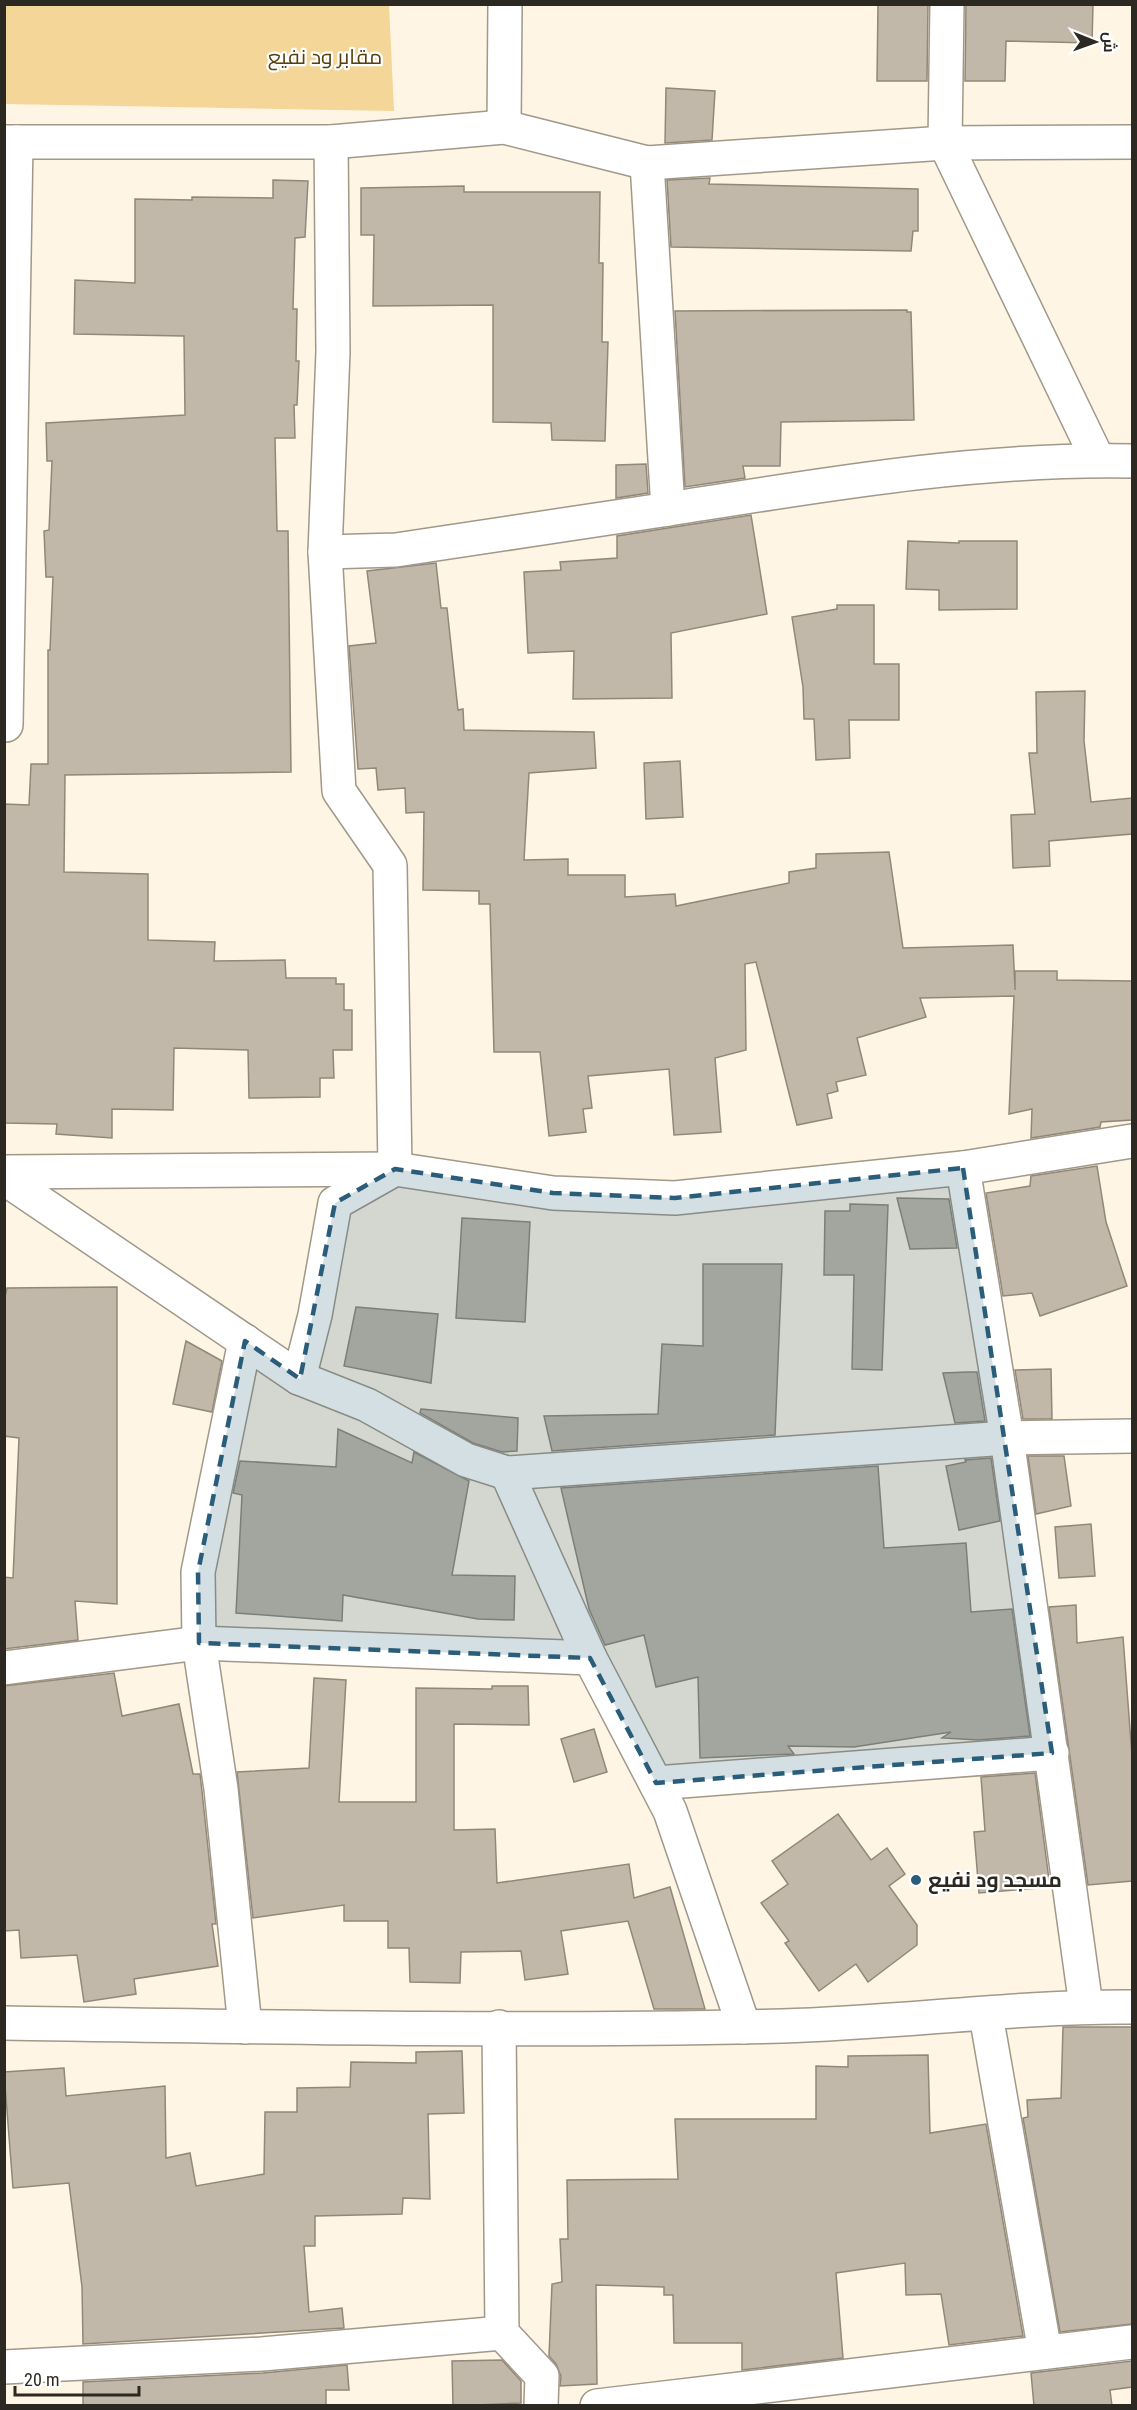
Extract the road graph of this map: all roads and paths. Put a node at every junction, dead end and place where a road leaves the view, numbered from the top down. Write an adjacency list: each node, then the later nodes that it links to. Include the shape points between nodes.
1 (504, 4): 3 (street)
2 (947, 4): 6 (street)
3 (504, 127): 5 (street); 8 (street)
4 (10, 142): 5 (street); 13 (street)
5 (331, 142): 12 (street, via 333,352)
6 (945, 142): 7 (street); 8 (street); 9 (street)
7 (1132, 142)
8 (647, 163): 11 (street)
9 (1098, 460): 10 (street); 11 (street, via 929,471)
10 (1132, 461)
11 (668, 509): 12 (street, via 396,550)
12 (325, 552): 16 (street, via 339,791 390,865)
13 (6, 725)
14 (1132, 1140): 15 (street)
15 (963, 1168): 16 (street, via 675,1198 553,1193); 22 (street)
16 (395, 1169): 17 (street); 20 (street, via 335,1203)
17 (4, 1172)
18 (4, 1178): 19 (street)
19 (245, 1341): 20 (street); 24 (street, via 198,1572)
20 (299, 1378): 23 (street, via 367,1405 466,1460)
21 (1132, 1436): 22 (street)
22 (1007, 1438): 23 (street); 27 (street)
23 (507, 1473): 25 (street)
24 (199, 1643): 25 (street); 26 (street); 33 (street, via 221,1789)
25 (590, 1658): 28 (street)
26 (4, 1668)
27 (1052, 1753): 28 (street); 29 (street)
28 (656, 1783): 35 (street, via 670,1811)
29 (1086, 2006): 30 (street); 31 (street)
30 (1132, 2007)
31 (986, 2015): 35 (street); 38 (street)
32 (4, 2023): 33 (street)
33 (245, 2027): 34 (street)
34 (499, 2027): 35 (street); 36 (street)
35 (744, 2027)
36 (502, 2333): 39 (street, via 262,2354); 40 (street, via 542,2376)
37 (1132, 2342): 38 (street)
38 (1045, 2352): 41 (street)
39 (4, 2367)
40 (541, 2406)
41 (597, 2406)

